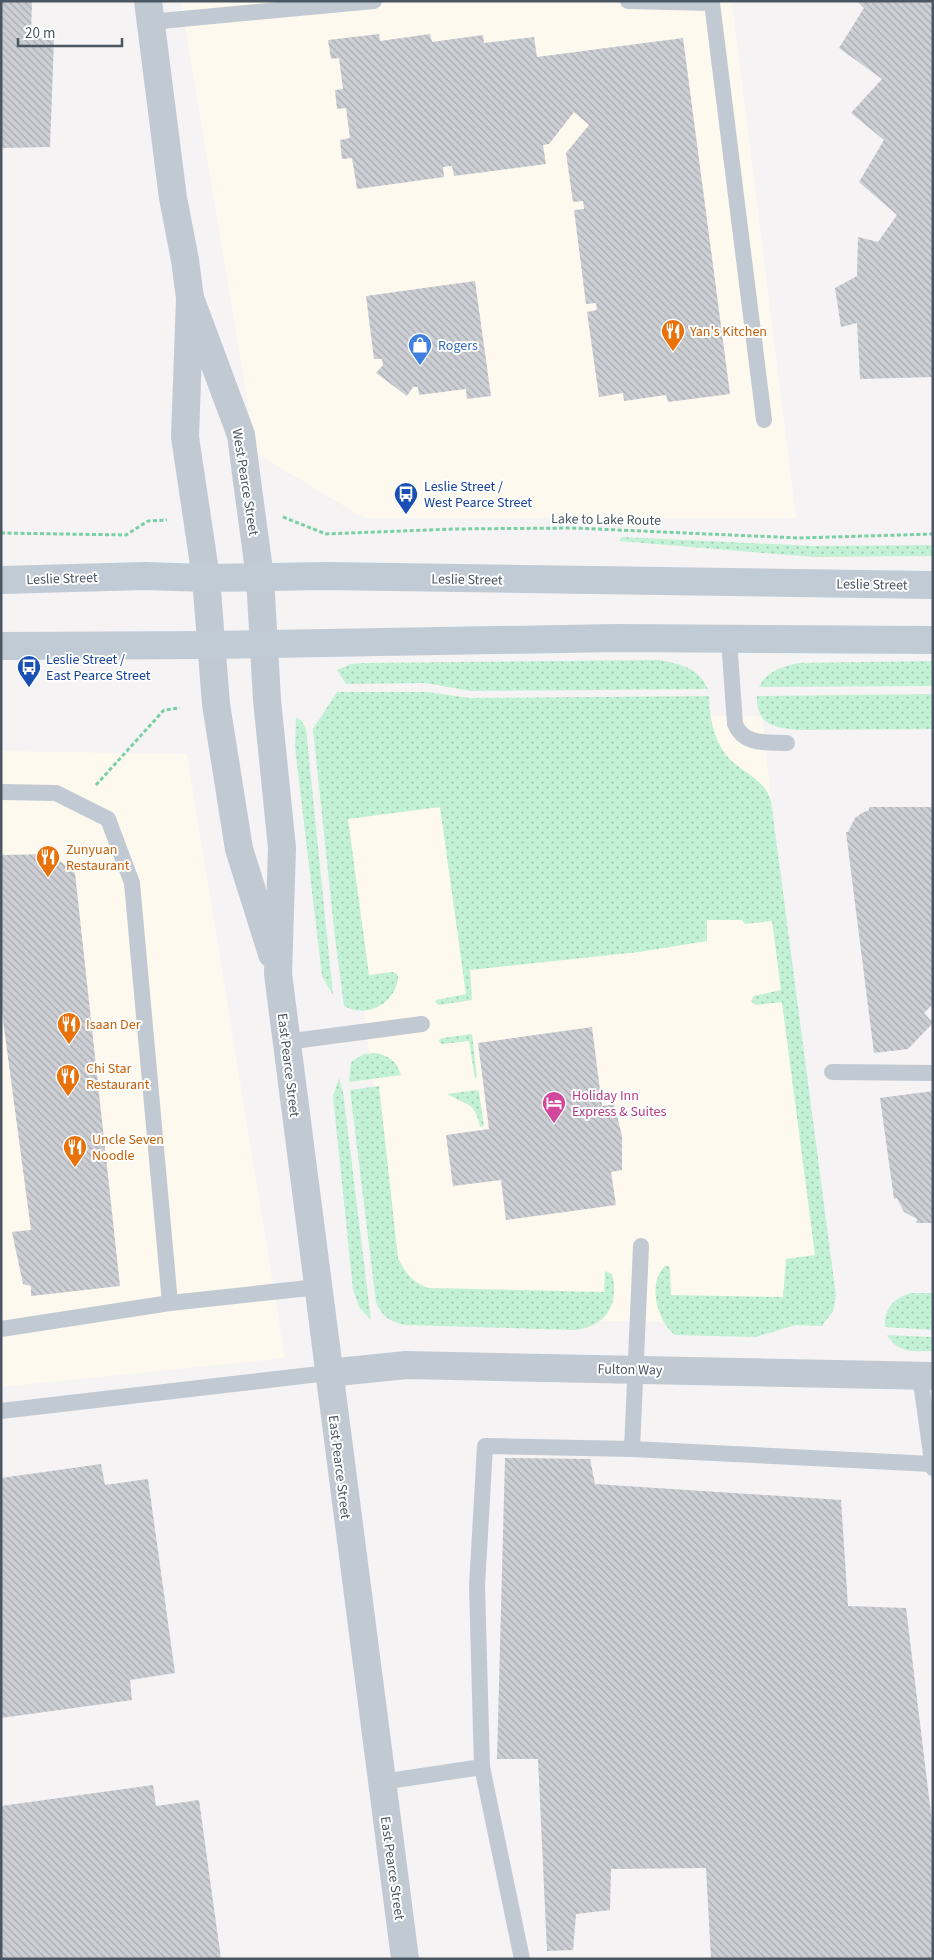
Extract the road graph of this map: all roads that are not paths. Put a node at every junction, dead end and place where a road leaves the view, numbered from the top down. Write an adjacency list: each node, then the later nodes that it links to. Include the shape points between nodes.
1 (374, 1): 3 (lane)
2 (628, 1): 5 (lane, via 712,3)
3 (149, 12): 4 (street, West Pearce Street, via 173,198)
4 (190, 298): 6 (street, West Pearce Street, via 241,434); 7 (street, West Pearce Street, via 185,437)
5 (764, 420)
6 (260, 577): 7 (main road, Leslie Street); 9 (main road, Leslie Street); 12 (street, West Pearce Street)
7 (206, 578): 8 (main road, Leslie Street, via 145,576); 13 (street, West Pearce Street)
8 (1, 580)
9 (933, 585)
10 (729, 639): 11 (main road); 12 (main road); 15 (lane, via 735,724 739,733 753,741)
11 (933, 640)
12 (264, 644): 13 (main road); 17 (street, East Pearce Street, via 266,700 282,848)
13 (211, 645): 14 (main road); 17 (street, East Pearce Street, via 216,704 239,849)
14 (1, 646)
15 (787, 743)
16 (1, 792): 24 (lane, via 56,793 108,819 132,883)
17 (278, 974): 19 (street, East Pearce Street)
18 (422, 1024): 19 (lane)
19 (286, 1042): 23 (street, East Pearce Street)
20 (832, 1072): 21 (lane)
21 (933, 1073)
22 (641, 1246): 26 (lane)
23 (318, 1287): 24 (lane); 27 (street, East Pearce Street)
24 (170, 1303): 25 (lane)
25 (1, 1328)
26 (636, 1369): 27 (street, Fulton Way, via 406,1365); 28 (street, Fulton Way); 30 (lane)
27 (328, 1373): 29 (lane); 33 (street, East Pearce Street)
28 (926, 1376): 31 (lane)
29 (1, 1411)
30 (632, 1449): 31 (lane); 32 (lane, via 485,1446 477,1586)
31 (932, 1466)
32 (482, 1767): 33 (lane); 35 (lane)
33 (382, 1782): 34 (street, East Pearce Street)
34 (405, 1959)
35 (522, 1959)

